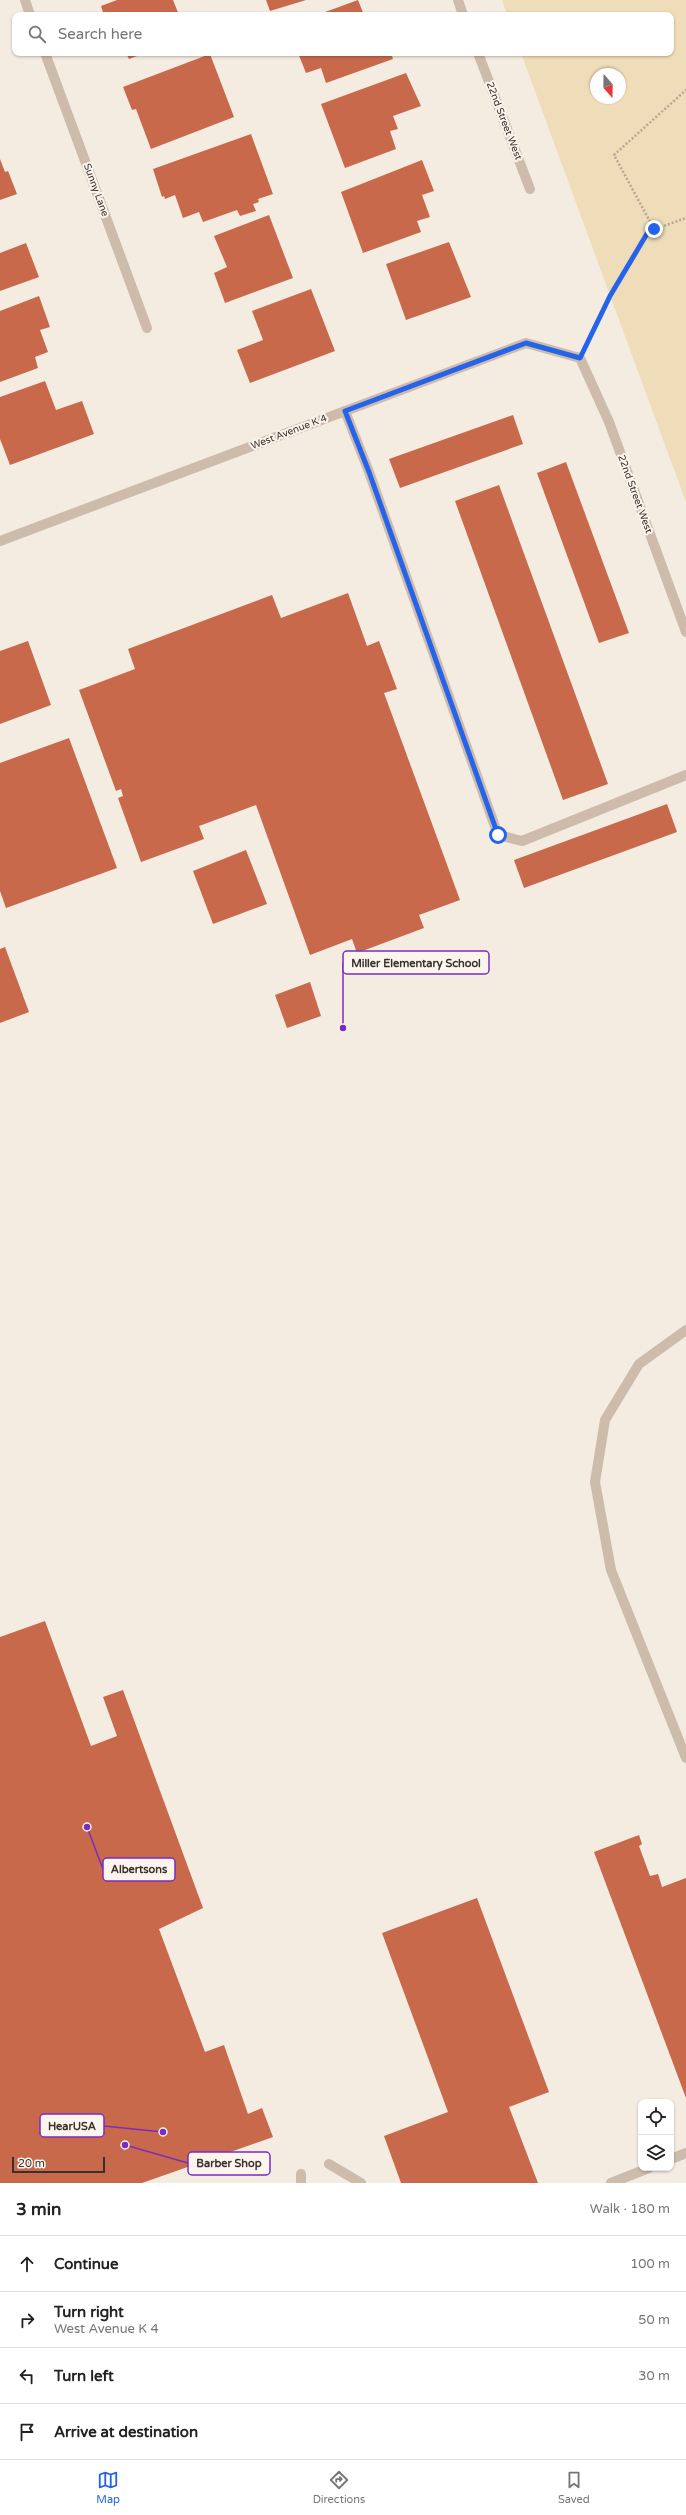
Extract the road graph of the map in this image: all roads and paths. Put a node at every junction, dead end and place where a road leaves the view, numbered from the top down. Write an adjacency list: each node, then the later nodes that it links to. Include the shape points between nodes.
1 (25, 0): 3 (street)
2 (458, 0): 4 (street)
3 (29, 12)
4 (463, 12)
5 (46, 56): 11 (street, Sunny Lane)
6 (479, 56): 8 (street, 22nd Street West)
7 (686, 90): 10 (path, via 614,155)
8 (530, 189)
9 (686, 218): 10 (path)
10 (654, 229): 12 (path, via 648,232 610,296)
11 (147, 328)
12 (580, 358): 13 (street, West Avenue K 4, via 526,343); 15 (street, 22nd Street West, via 609,422)
13 (345, 411): 14 (street, West Avenue K 4); 16 (street, via 498,835 522,841)
14 (0, 541)
15 (686, 632)
16 (686, 775)
17 (686, 1330): 18 (street, via 639,1364 605,1420 595,1482 611,1570)
18 (686, 1758)
19 (686, 2153): 20 (street)
20 (674, 2158)
21 (329, 2164): 23 (street)
22 (642, 2171): 24 (street)
23 (361, 2183)
24 (612, 2183)

